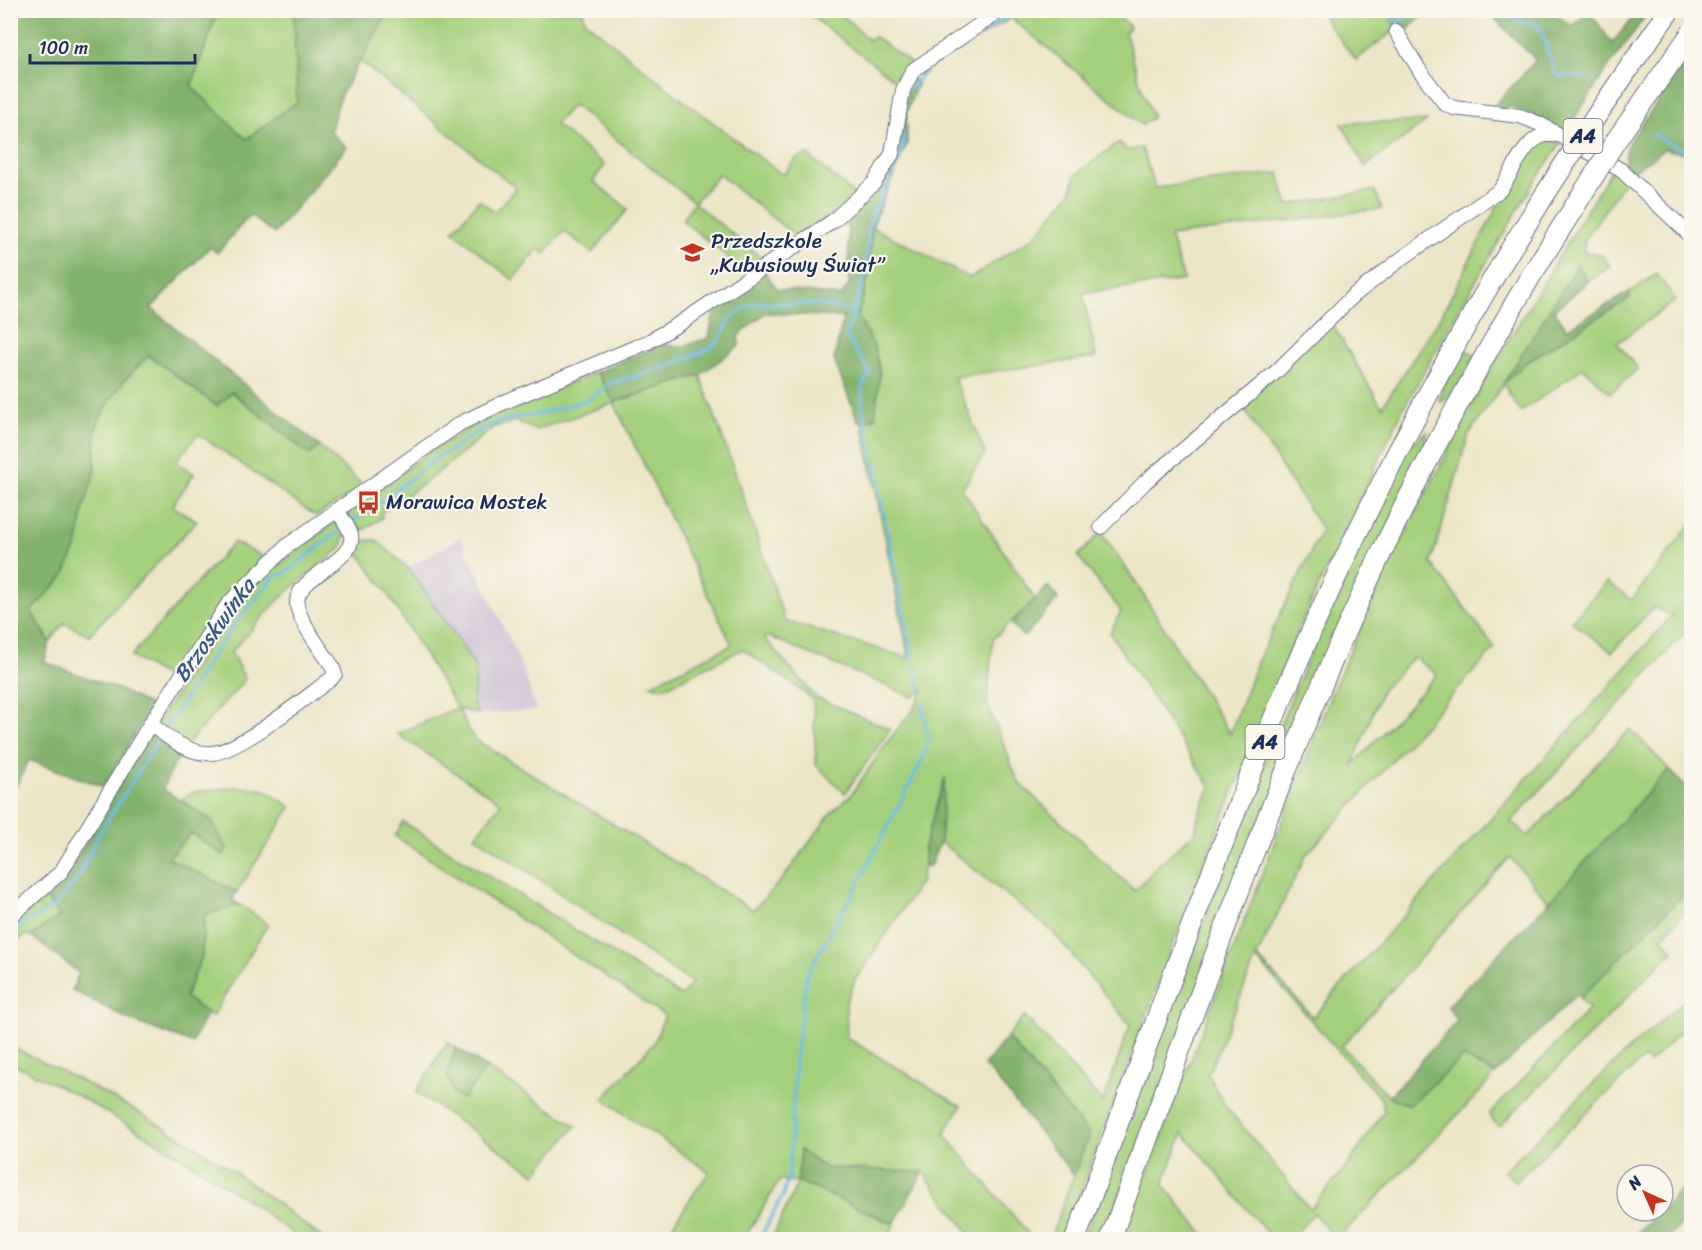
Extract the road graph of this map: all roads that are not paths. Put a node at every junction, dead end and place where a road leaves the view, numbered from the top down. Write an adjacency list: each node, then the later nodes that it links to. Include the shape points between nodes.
1 (1001, 10): 7 (street, via 913,70 903,90 892,154 874,183 833,220 648,342 459,424)
2 (1670, 10): 11 (highway, A4, bridge, via 1552,181 1385,474 1294,670)
3 (1396, 31): 5 (street, via 1445,104 1520,116)
4 (1692, 32): 12 (highway, A4, bridge, via 1617,139 1529,279 1387,541 1282,781)
5 (1559, 135): 6 (street, via 1621,170); 8 (street, via 1545,135 1530,144 1500,190 1353,296 1276,372 1145,482)
6 (1692, 237)
7 (343, 522): 9 (street, via 288,545 228,604); 9 (street, via 349,545 344,554 308,583 296,603 332,666 335,674 331,679 251,736 223,751 210,754 184,747)
8 (1101, 527)
9 (159, 730): 10 (street, via 61,872)
10 (10, 916)
11 (1076, 1239)
12 (1110, 1239)

